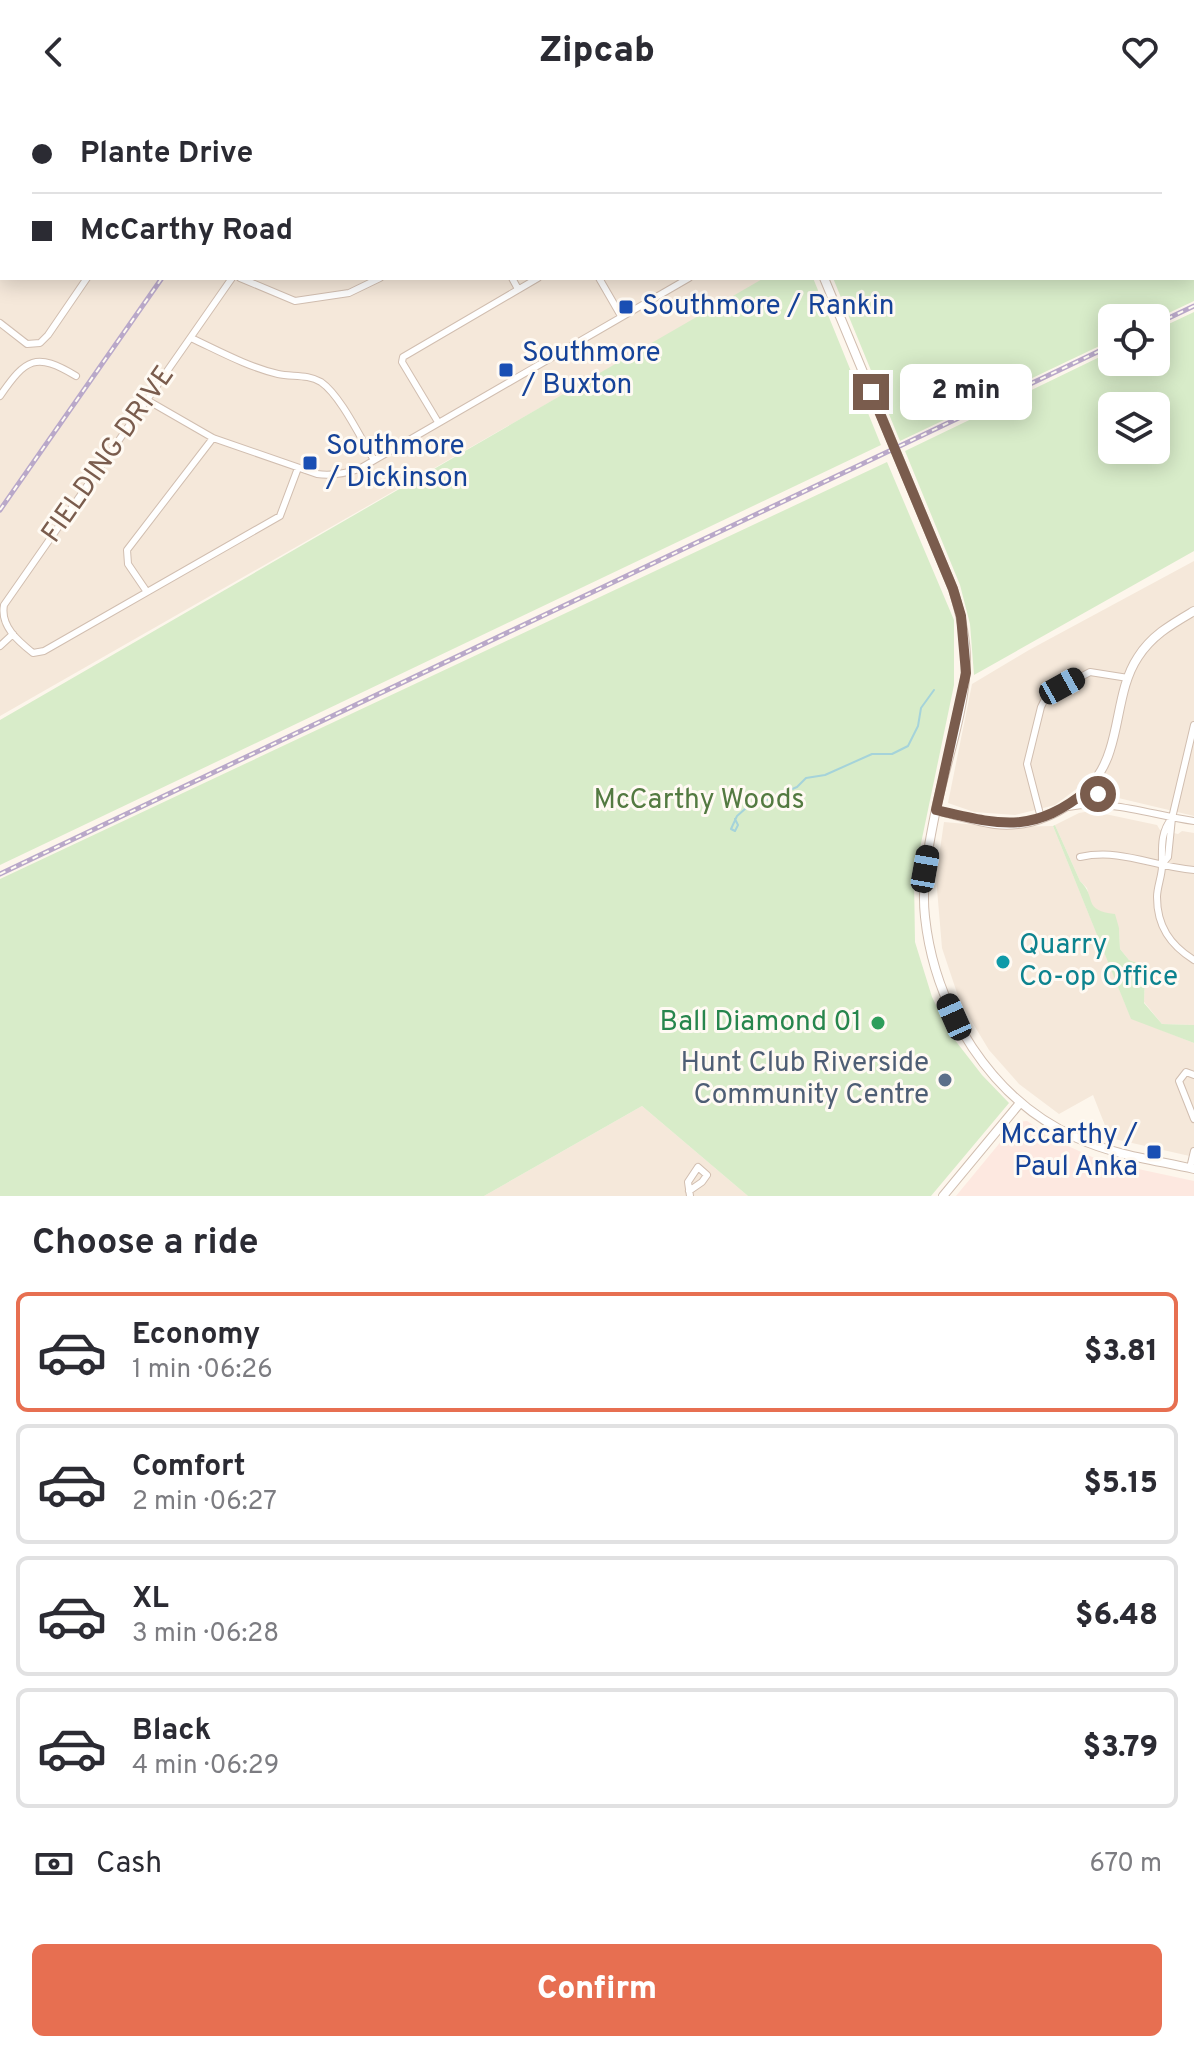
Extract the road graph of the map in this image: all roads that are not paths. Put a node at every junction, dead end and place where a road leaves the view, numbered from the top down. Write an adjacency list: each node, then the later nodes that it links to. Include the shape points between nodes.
1 (86, 280): 12 (street, via 37,344 27,344)
2 (231, 280): 13 (street, FIELDING DRIVE)
3 (245, 280): 4 (street, via 295,301 349,293)
4 (376, 280)
5 (513, 280): 10 (street)
6 (534, 280): 10 (street)
7 (600, 280): 11 (street)
8 (685, 280): 11 (street)
9 (825, 280): 30 (street, via 961,616 966,673)
10 (518, 289): 17 (street, via 403,357)
11 (621, 316): 17 (street)
12 (0, 323)
13 (191, 338): 16 (street, FIELDING DRIVE); 19 (street, via 259,368 322,383)
14 (76, 376): 15 (street, via 38,361 25,366)
15 (0, 396)
16 (147, 400): 18 (street); 23 (street, FIELDING DRIVE, via 4,605 4,620)
17 (438, 422): 19 (street)
18 (213, 438): 20 (street); 21 (street, via 127,550 128,564)
19 (374, 460): 20 (street, via 331,476)
20 (298, 468): 21 (street, via 280,516)
21 (147, 592): 23 (street, via 38,653)
22 (1194, 611): 25 (street, via 1158,633)
23 (13, 634): 24 (street)
24 (0, 646)
25 (1128, 678): 27 (street, via 1110,754); 31 (street, via 1090,672 1047,695 1027,764)
26 (1194, 725): 32 (street)
27 (1089, 789): 28 (street); 29 (street)
28 (1114, 805): 29 (street); 32 (street)
29 (1063, 808): 31 (street)
30 (936, 810): 31 (street, via 999,824); 39 (street, via 924,897 933,965 954,1017 985,1065)
31 (1041, 818)
32 (1172, 818): 33 (street); 35 (street, via 1168,857)
33 (1194, 821)
34 (1080, 857): 35 (street, via 1114,853)
35 (1162, 864): 36 (street); 37 (street, via 1160,924)
36 (1194, 870)
37 (1194, 960)
38 (1194, 1075): 40 (street, via 1186,1072 1179,1081)
39 (1020, 1103): 42 (street, via 1087,1142); 43 (street)
40 (1194, 1119)
41 (1194, 1151): 42 (street)
42 (1192, 1169)
43 (943, 1196)

